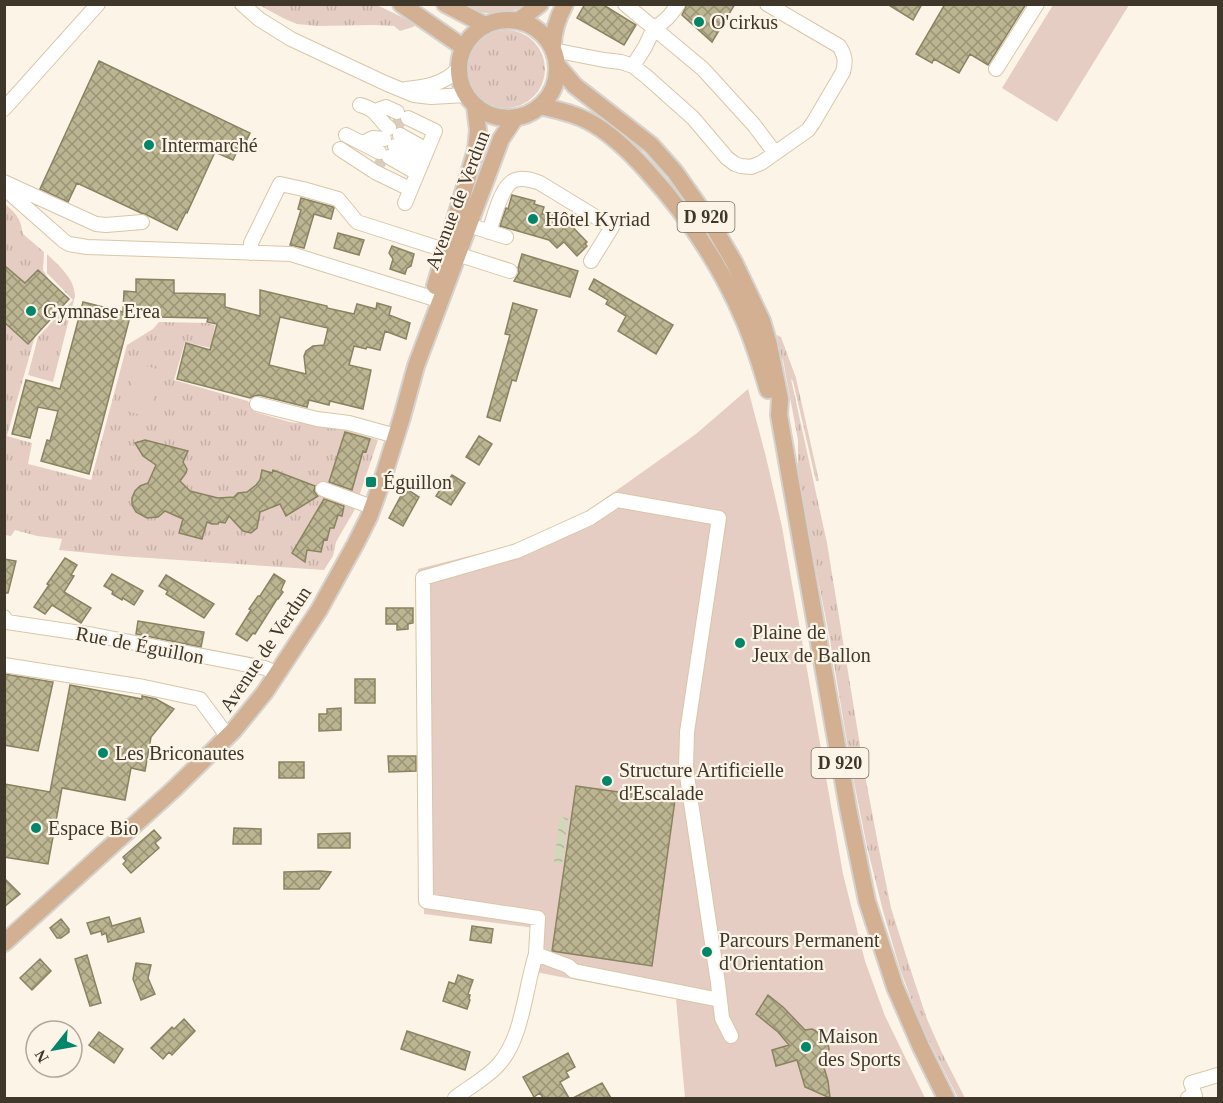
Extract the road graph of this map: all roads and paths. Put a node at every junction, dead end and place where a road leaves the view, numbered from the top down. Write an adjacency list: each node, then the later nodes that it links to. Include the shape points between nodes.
1 (98, 4): 23 (street)
2 (242, 4): 19 (street, via 291,39)
3 (401, 4): 14 (main road)
4 (445, 4): 12 (main road)
5 (540, 4): 11 (main road)
6 (565, 4): 15 (main road, via 557,18 552,43)
7 (626, 4): 13 (street)
8 (678, 4): 13 (street)
9 (767, 4): 26 (street, via 839,46 846,63 808,130)
10 (1037, 4): 18 (street)
11 (518, 21): 12 (main road); 15 (main road, via 545,37)
12 (484, 26): 14 (main road)
13 (654, 28): 16 (street); 26 (street, via 703,69)
14 (463, 47): 17 (main road)
15 (555, 57): 16 (street); 22 (main road, via 555,80); 42 (main road, D 920, via 575,86 651,145 712,226 762,321 780,399)
16 (633, 66): 26 (street, via 693,118 735,164 751,167)
17 (458, 69): 19 (street, via 436,84); 20 (main road)
18 (996, 69)
19 (401, 90): 20 (street)
20 (471, 101): 24 (main road, via 487,114); 32 (main road, Avenue de Verdun, via 478,130)
21 (360, 105): 25 (street, via 375,111)
22 (540, 106): 24 (main road); 42 (main road, D 920, via 587,120 608,134 629,151 676,206 729,289)
23 (4, 109)
24 (515, 118): 32 (main road, Avenue de Verdun, via 501,139)
25 (389, 143): 25 (street, via 343,142 363,143); 27 (street); 27 (street); 27 (street); 27 (street)
26 (775, 153)
27 (423, 161): 30 (street)
28 (4, 182): 31 (street, via 96,225)
29 (4, 188): 36 (street, via 69,244)
30 (405, 203)
31 (142, 222)
32 (462, 223): 33 (street); 35 (main road, Avenue de Verdun)
33 (489, 232): 34 (street); 37 (street, via 506,187 515,180 528,179 612,227)
34 (506, 237)
35 (452, 252): 36 (street, via 357,222 338,199 280,184 251,243); 38 (street); 39 (main road, Avenue de Verdun); 40 (main road, Avenue de Verdun)
36 (251, 253): 39 (street, via 291,254)
37 (591, 261)
38 (510, 271)
39 (432, 298): 40 (main road, Avenue de Verdun)
40 (416, 366): 43 (main road, Avenue de Verdun)
41 (257, 404): 43 (street)
42 (779, 415): 56 (main road, D 920, via 867,901 895,987)
43 (396, 436): 45 (main road, Avenue de Verdun)
44 (323, 489): 45 (street)
45 (372, 507): 48 (main road, Avenue de Verdun, via 339,575)
46 (4, 617): 48 (street, Rue de Éguillon, via 7,622 94,635 265,668)
47 (4, 665): 49 (street, via 200,699)
48 (278, 674): 49 (main road, Avenue de Verdun)
49 (228, 737): 50 (main road, Avenue de Verdun)
50 (4, 943)
51 (536, 954): 52 (street, via 574,971); 52 (street, via 538,918 426,901 423,578 517,551 590,518 617,500 719,518 687,732 686,769); 55 (street, via 518,1030 507,1055 489,1075)
52 (720, 1000): 53 (street, via 722,1018)
53 (731, 1036)
54 (1218, 1075): 57 (street, via 1191,1083 1195,1096)
55 (454, 1098)
56 (946, 1098)
57 (1188, 1098)

